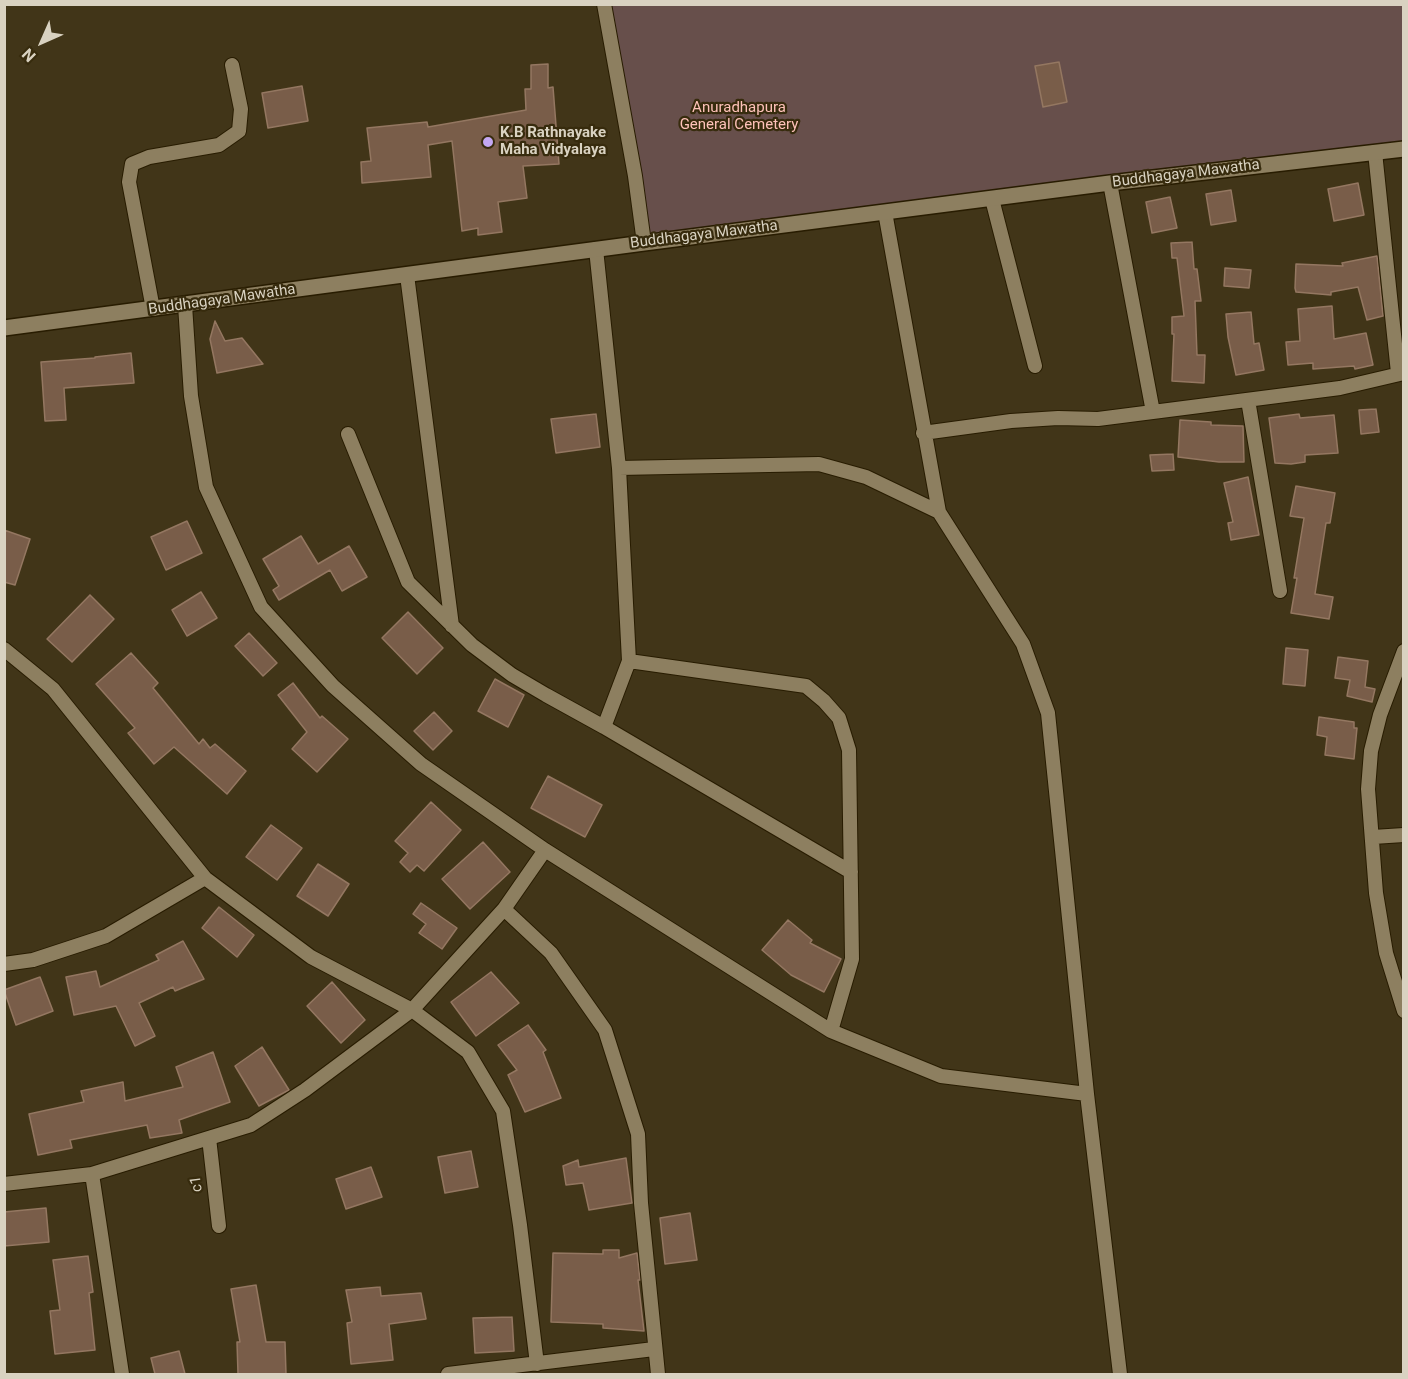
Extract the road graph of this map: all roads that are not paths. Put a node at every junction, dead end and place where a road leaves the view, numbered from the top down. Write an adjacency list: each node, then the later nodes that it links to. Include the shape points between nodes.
1 (604, 4): 8 (street)
2 (232, 66): 12 (street, via 241,109 239,131 219,145 149,157 132,164 129,182)
3 (1404, 149): 4 (main road, Buddhagaya Mawatha)
4 (1375, 152): 5 (main road, Buddhagaya Mawatha); 15 (street)
5 (1110, 183): 6 (main road, Buddhagaya Mawatha); 17 (street)
6 (992, 199): 7 (main road, Buddhagaya Mawatha); 14 (street)
7 (885, 212): 8 (main road, Buddhagaya Mawatha); 18 (street)
8 (644, 243): 9 (main road, Buddhagaya Mawatha)
9 (596, 249): 10 (main road, Buddhagaya Mawatha); 20 (street)
10 (407, 274): 11 (main road, Buddhagaya Mawatha); 23 (street)
11 (185, 305): 12 (main road, Buddhagaya Mawatha); 31 (street, via 191,396 206,487 261,607 333,687 421,765)
12 (153, 309): 13 (main road, Buddhagaya Mawatha)
13 (4, 328)
14 (1035, 366)
15 (1401, 373): 16 (street, via 1340,388)
16 (1248, 400): 17 (street); 22 (street)
17 (1153, 412): 18 (street, via 1098,419 1011,421)
18 (924, 433): 21 (street)
19 (348, 434): 23 (street, via 408,582)
20 (619, 468): 21 (street, via 819,464 866,477); 26 (street)
21 (939, 512): 39 (street, via 1023,644 1048,713)
22 (1280, 591)
23 (452, 626): 28 (street, via 512,675)
24 (4, 649): 33 (street, via 53,689)
25 (1404, 651): 27 (street)
26 (629, 661): 28 (street); 32 (street, via 806,686 824,701 839,718 849,750)
27 (1400, 668): 30 (street, via 1380,715 1371,751 1368,789)
28 (604, 727): 32 (street)
29 (1404, 835): 30 (street)
30 (1373, 837): 37 (street, via 1376,893 1386,953)
31 (545, 850): 34 (street); 38 (street)
32 (851, 872): 38 (street, via 852,959)
33 (205, 878): 35 (street, via 106,936 33,960); 36 (street, via 311,957)
34 (504, 909): 36 (street); 44 (street, via 551,953 604,1030 638,1134)
35 (4, 964)
36 (412, 1010): 40 (street, via 251,1125); 45 (street, via 468,1052 503,1112)
37 (1404, 1011)
38 (831, 1031): 39 (street, via 941,1076)
39 (1087, 1094): 49 (street)
40 (209, 1138): 41 (street); 43 (street, c1)
41 (92, 1174): 42 (street); 46 (street)
42 (4, 1184)
43 (219, 1226)
44 (654, 1349): 45 (street); 48 (street)
45 (537, 1364): 47 (street)
46 (122, 1374)
47 (448, 1374)
48 (658, 1374)
49 (1120, 1374)

